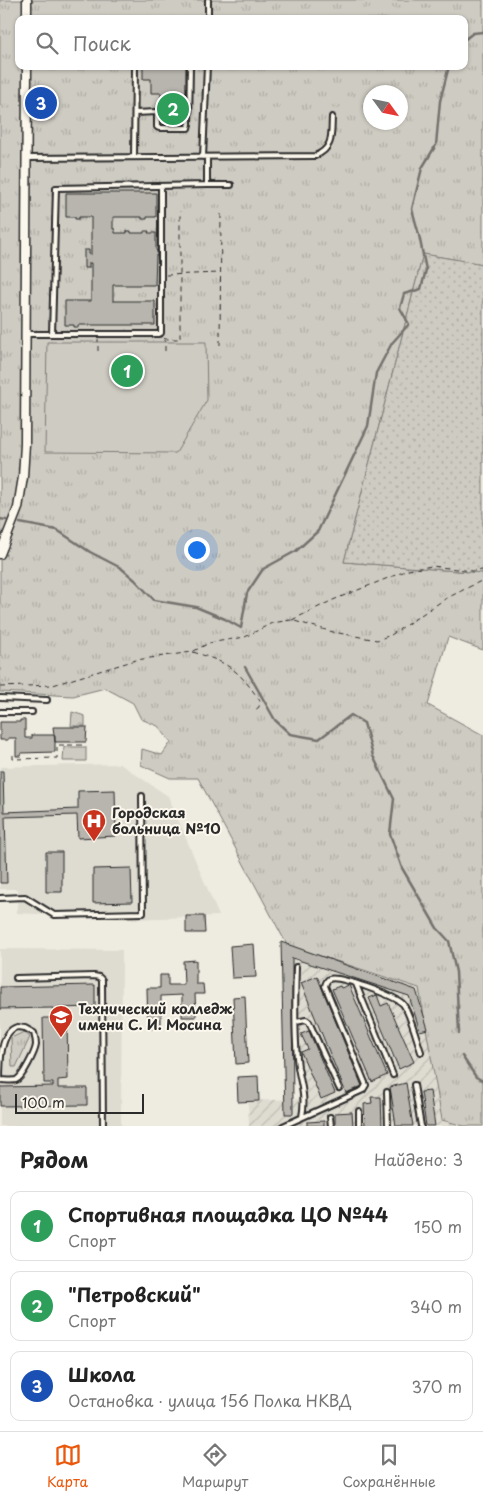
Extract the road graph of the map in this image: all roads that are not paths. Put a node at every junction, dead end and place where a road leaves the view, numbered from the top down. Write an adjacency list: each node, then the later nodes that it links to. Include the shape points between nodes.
1 (27, 0): 3 (street)
2 (208, 0): 4 (lane)
3 (27, 15)
4 (208, 15)
5 (27, 70): 13 (street)
6 (135, 70): 9 (lane)
7 (190, 70): 9 (lane, via 188,128 159,128 157,112)
8 (206, 70): 12 (lane)
9 (135, 113): 11 (lane)
10 (332, 117): 12 (lane, via 329,146 315,156)
11 (134, 157): 12 (lane); 13 (lane)
12 (205, 157): 14 (lane)
13 (26, 158): 17 (street)
14 (206, 185): 15 (lane); 16 (lane)
15 (231, 185)
16 (161, 186): 18 (lane, via 56,188); 18 (lane, via 160,333)
17 (26, 334): 18 (lane); 19 (street, via 23,477 18,508)
18 (52, 334)
19 (0, 554)
20 (0, 698): 21 (lane)
21 (47, 700)
22 (0, 712): 23 (lane)
23 (32, 712)
24 (142, 796): 25 (lane, via 143,913 54,914 25,897)
25 (0, 898)
26 (296, 966): 29 (lane)
27 (16, 978): 39 (lane, via 94,976 102,980)
28 (356, 984): 30 (lane, via 402,1004); 31 (lane); 37 (lane, via 336,978 326,982 325,986 366,1085 363,1090)
29 (296, 1022): 34 (lane, via 309,1022); 37 (lane, via 298,1068 305,1104)
30 (421, 1052)
31 (393, 1075)
32 (0, 1080): 32 (lane, via 20,1077 35,1048 32,1031 17,1027 4,1035)
33 (414, 1085): 44 (lane)
34 (340, 1088)
35 (387, 1092): 43 (lane)
36 (359, 1111): 42 (lane)
37 (302, 1117): 40 (lane)
38 (330, 1117): 41 (lane)
39 (103, 1126)
40 (283, 1126)
41 (331, 1126)
42 (359, 1126)
43 (388, 1126)
44 (421, 1126)

